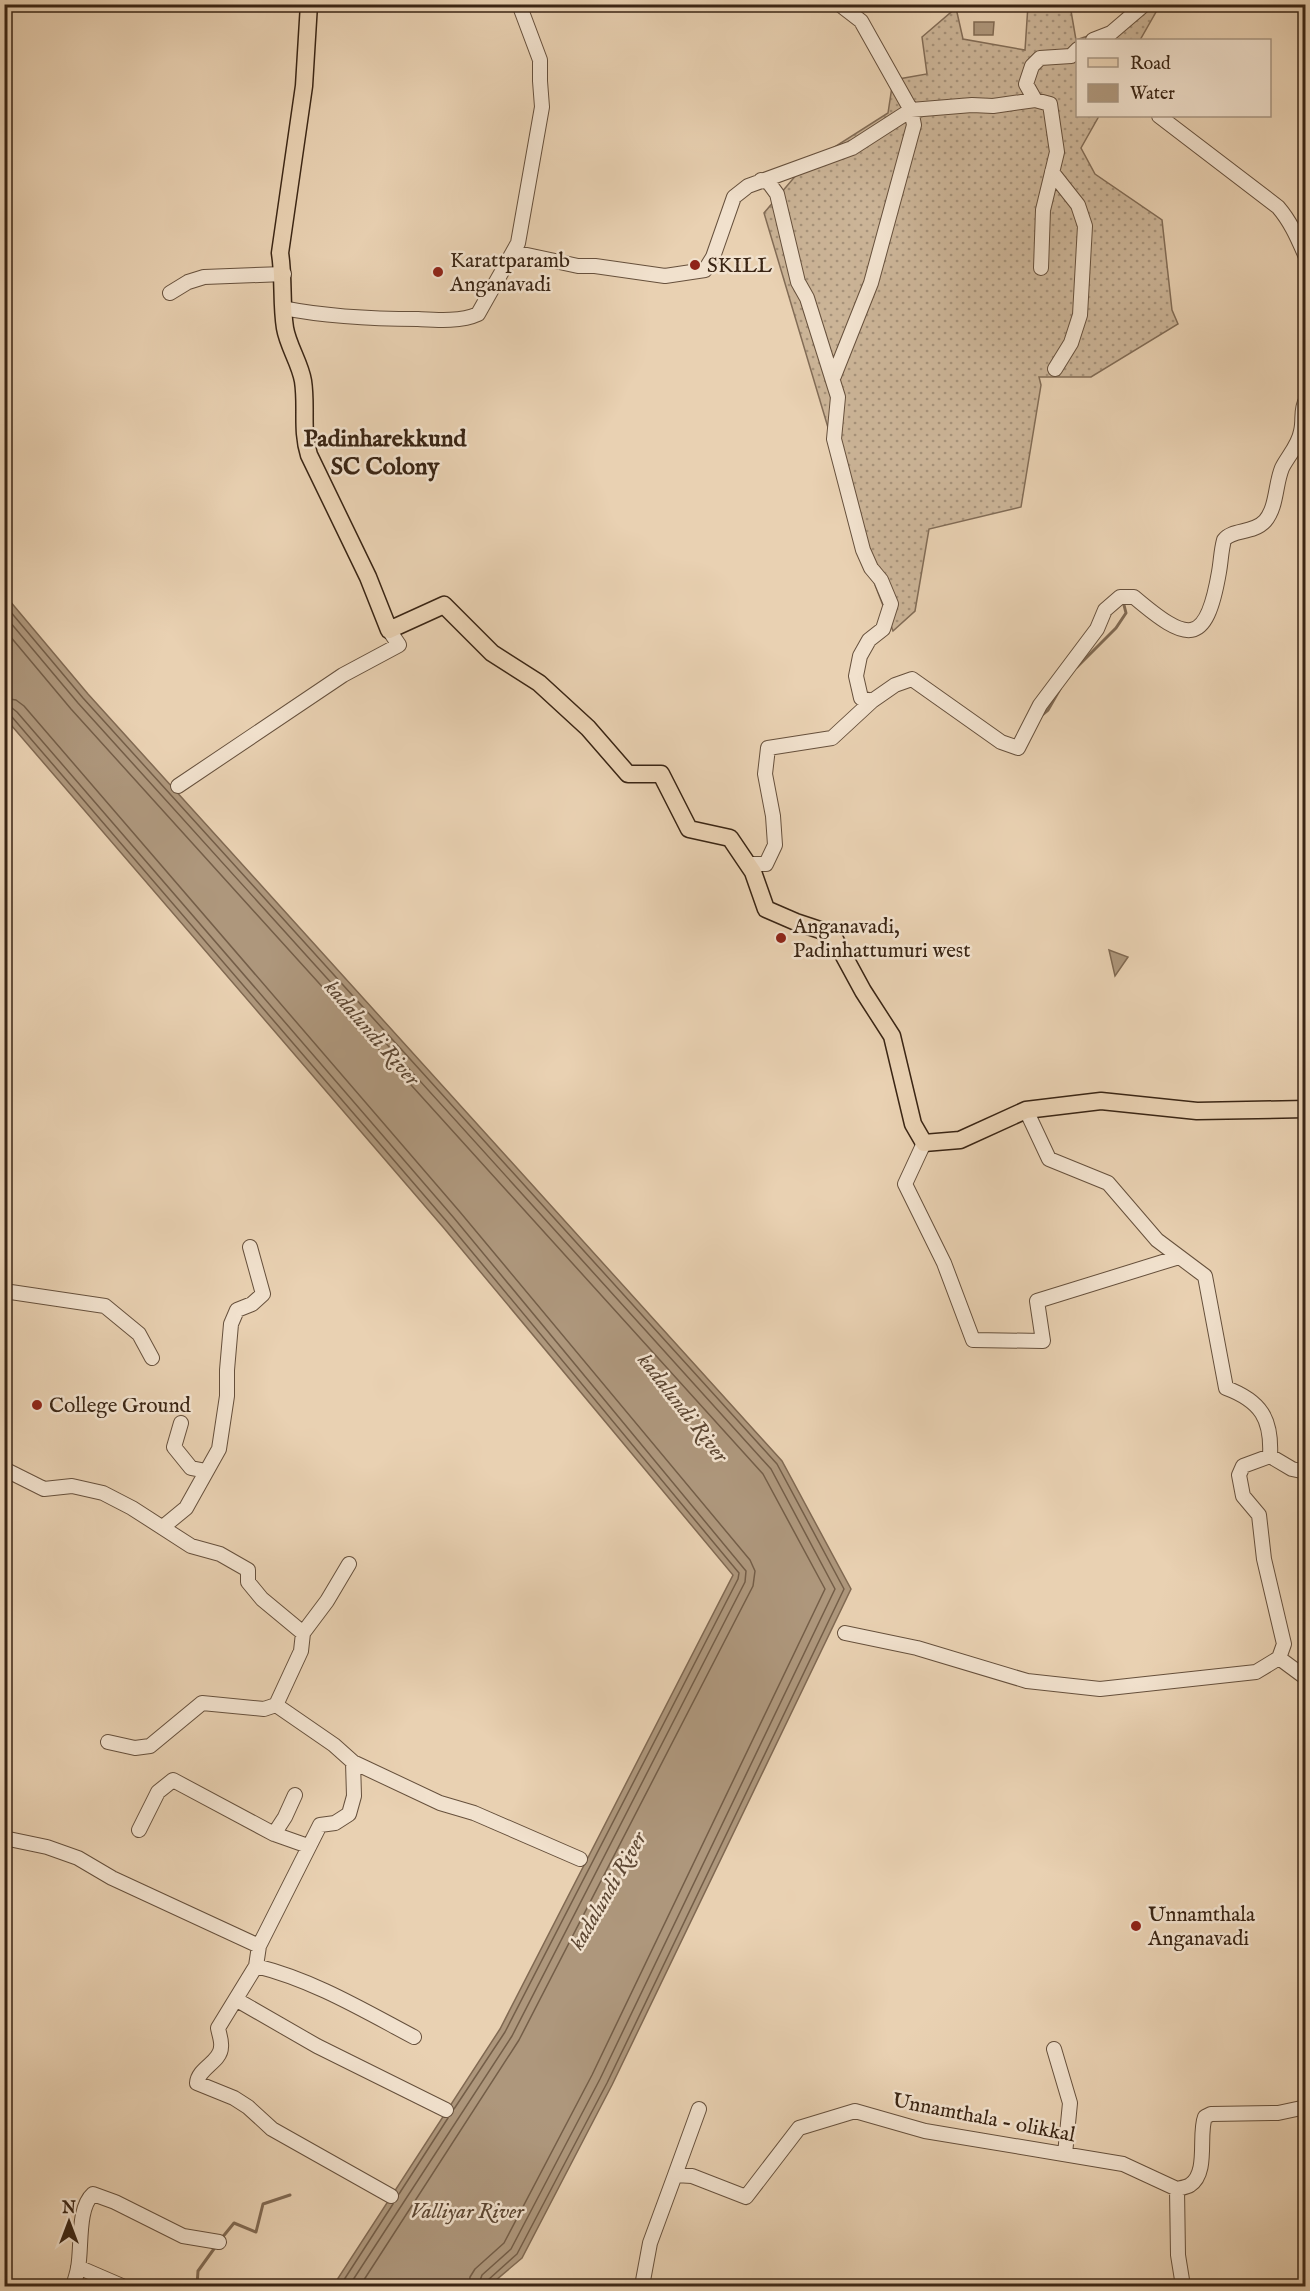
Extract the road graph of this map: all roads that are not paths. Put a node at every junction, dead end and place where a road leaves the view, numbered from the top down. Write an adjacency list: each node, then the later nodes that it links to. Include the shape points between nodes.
1 (309, 4): 15 (main road, via 304,86 280,253)
2 (519, 4): 12 (street, via 540,60 542,107 518,243)
3 (839, 4): 8 (street, via 861,21)
4 (1145, 4): 5 (street, via 1111,33)
5 (1096, 39)
6 (1076, 52): 7 (street, via 1061,58 1041,58 1032,66 1026,84)
7 (1035, 100): 8 (street); 10 (street, via 1050,104 1057,152)
8 (911, 110): 11 (street, via 852,148); 19 (street, via 914,125 871,283 834,376)
9 (1160, 117): 13 (street, via 1278,207)
10 (1052, 172): 14 (street, via 1043,210); 18 (street, via 1078,205 1085,226 1080,315 1071,343)
11 (761, 180): 12 (street, via 734,196 705,270 665,276 578,266); 19 (street, via 769,183 777,194 798,282)
12 (513, 252): 17 (street, via 478,314 472,317 375,319)
13 (1305, 257)
14 (1041, 268)
15 (284, 274): 16 (street, via 204,277); 17 (main road)
16 (170, 293)
17 (283, 308): 21 (main road, via 286,331 303,380 304,438 309,456 368,577)
18 (1055, 369)
19 (831, 372): 22 (street, via 838,397 834,439 840,464 863,550 891,604 883,628 869,640 860,656 856,676 861,698)
20 (1305, 400): 22 (street, via 1301,432 1282,467 1272,509 1264,522 1224,540 1209,615 1202,625 1187,631 1158,617 1134,597 1120,597 1105,610 1097,629 1041,705 1018,748 1000,742 912,679)
21 (389, 630): 23 (street, via 399,645 343,675); 24 (main road, via 444,605 492,653 538,683 588,728 628,774 661,774 689,829 730,838)
22 (872, 701): 24 (street, via 832,738 768,748 765,774 775,845 766,864)
23 (178, 786)
24 (748, 864): 27 (main road, via 766,909 832,934 892,1036 913,1124)
25 (1305, 1109): 26 (main road, via 1197,1112 1101,1101)
26 (1026, 1110): 27 (main road, via 960,1140); 29 (street, via 1049,1159 1108,1183 1157,1240)
27 (924, 1143): 29 (street, via 905,1184 944,1263 973,1340 1043,1341 1037,1301)
28 (250, 1247): 35 (street, via 263,1294 237,1310 231,1324 225,1420 219,1449)
29 (1179, 1257): 33 (street, via 1205,1276 1226,1388 1245,1395 1263,1412 1271,1436)
30 (4, 1291): 31 (street, via 105,1306 139,1334)
31 (152, 1358)
32 (181, 1422): 35 (street, via 174,1447 191,1468)
33 (1270, 1456): 36 (street); 41 (street, via 1243,1466 1239,1475 1243,1496 1259,1515 1264,1559 1284,1644)
34 (4, 1469): 37 (street, via 44,1489 72,1486 103,1493)
35 (206, 1471): 37 (street, via 186,1508)
36 (1305, 1472)
37 (163, 1527): 39 (street, via 191,1546 220,1554 248,1569 248,1582 262,1599)
38 (349, 1564): 39 (street)
39 (303, 1633): 43 (street, via 301,1651)
40 (845, 1633): 41 (street, via 917,1648 1027,1682 1100,1689 1256,1672)
41 (1280, 1658): 42 (street)
42 (1305, 1678)
43 (276, 1705): 44 (street, via 264,1709 202,1704 150,1746 135,1748); 45 (street, via 327,1739)
44 (108, 1742)
45 (353, 1762): 50 (street, via 354,1796 349,1814 335,1823 320,1825); 51 (street, via 440,1803 474,1813)
46 (295, 1795): 48 (street)
47 (139, 1830): 48 (street, via 158,1792 173,1780)
48 (274, 1834): 50 (street)
49 (4, 1838): 52 (street, via 78,1858 112,1878)
50 (308, 1846): 52 (street)
51 (580, 1858)
52 (259, 1946): 53 (street)
53 (256, 1966): 54 (street); 55 (street, via 329,1992)
54 (237, 2000): 59 (street, via 317,2046); 63 (street, via 218,2028 220,2053 197,2077 197,2083 234,2098 272,2129)
55 (414, 2037)
56 (1054, 2049): 60 (street, via 1070,2103)
57 (1305, 2107): 62 (street, via 1278,2113 1205,2117 1199,2172 1192,2184)
58 (699, 2109): 61 (street)
59 (446, 2110)
60 (1065, 2154): 61 (street, Unnamthala - olikkal, via 925,2131 855,2111 799,2128 746,2197 692,2176); 62 (street, Unnamthala - olikkal, via 1123,2164)
61 (675, 2175): 68 (street, via 650,2243)
62 (1177, 2189): 69 (street, via 1178,2255)
63 (391, 2196)
64 (219, 2242): 65 (street, via 183,2236 93,2194 86,2201)
65 (78, 2267): 66 (street); 67 (street)
66 (73, 2286)
67 (122, 2286)
68 (642, 2286)
69 (1183, 2286)

